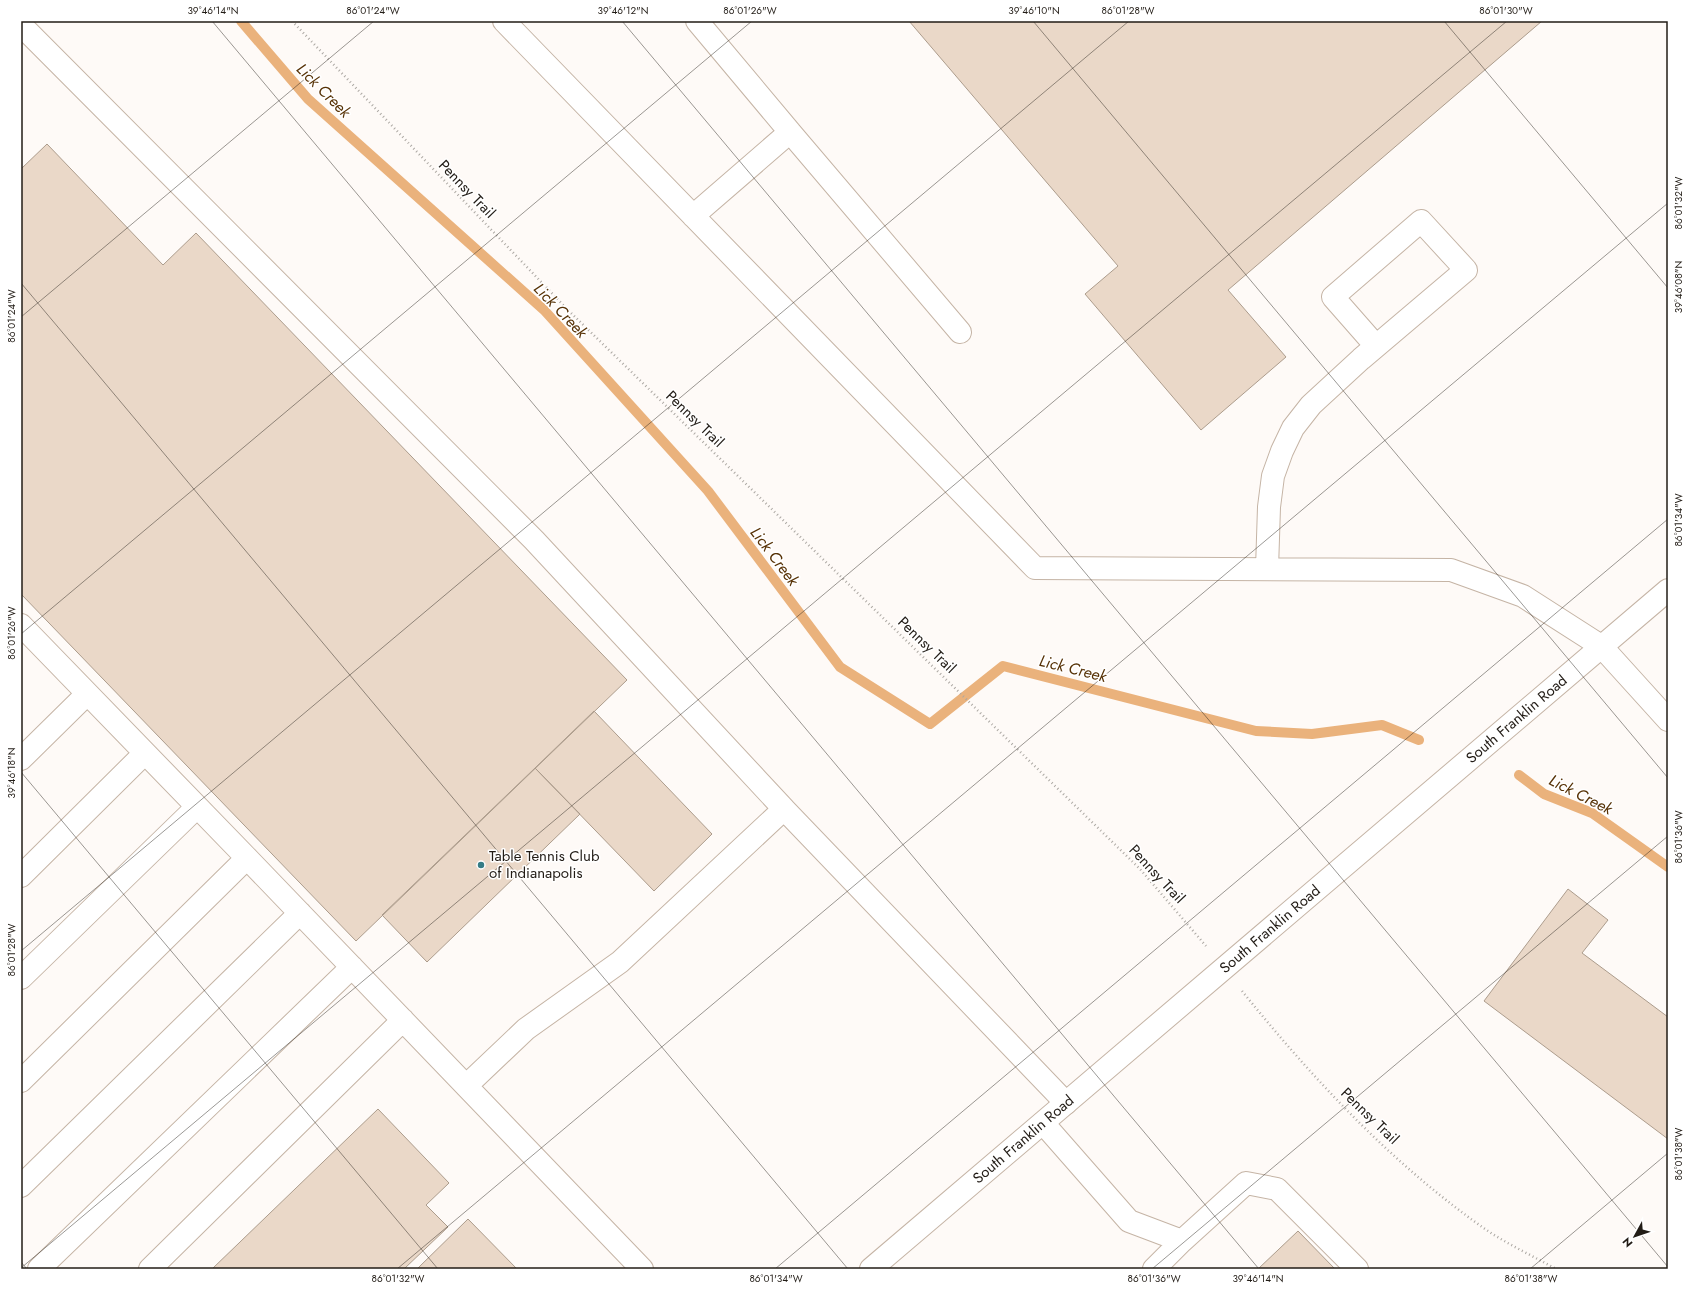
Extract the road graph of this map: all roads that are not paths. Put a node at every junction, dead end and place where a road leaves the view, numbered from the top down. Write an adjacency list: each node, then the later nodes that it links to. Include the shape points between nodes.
1 (504, 21): 5 (main road)
2 (697, 21): 4 (main road)
3 (21, 25): 17 (main road, via 534,540)
4 (790, 132): 5 (main road); 6 (main road)
5 (693, 216): 8 (main road, via 1034,568)
6 (960, 332)
7 (1376, 346): 7 (main road, via 1466,270 1421,221 1333,297); 8 (main road, via 1311,406 1293,428 1273,476 1269,506)
8 (1267, 569): 11 (main road, via 1451,570 1523,596)
9 (1668, 590): 11 (main road, South Franklin Road)
10 (24, 635): 12 (main road)
11 (1601, 646): 13 (main road); 26 (main road, South Franklin Road)
12 (87, 694): 14 (main road); 15 (main road)
13 (1668, 720)
14 (145, 753): 16 (main road); 19 (main road)
15 (21, 759)
16 (197, 807): 18 (main road); 22 (main road)
17 (784, 808): 25 (main road, via 620,962 526,1028); 26 (main road)
18 (247, 858): 20 (main road); 24 (main road)
19 (21, 876)
20 (300, 914): 21 (main road); 28 (main road)
21 (352, 967): 23 (main road); 31 (main road)
22 (21, 978)
23 (403, 1020): 25 (main road); 32 (main road)
24 (21, 1081)
25 (466, 1086): 30 (main road)
26 (1066, 1103): 27 (main road, South Franklin Road)
27 (1043, 1123): 29 (main road, via 1129,1221); 33 (main road, South Franklin Road)
28 (21, 1186)
29 (1182, 1241): 34 (main road); 35 (main road, via 1246,1183 1277,1189)
30 (635, 1267)
31 (39, 1269)
32 (150, 1269)
33 (871, 1269)
34 (1154, 1269)
35 (1357, 1269)

